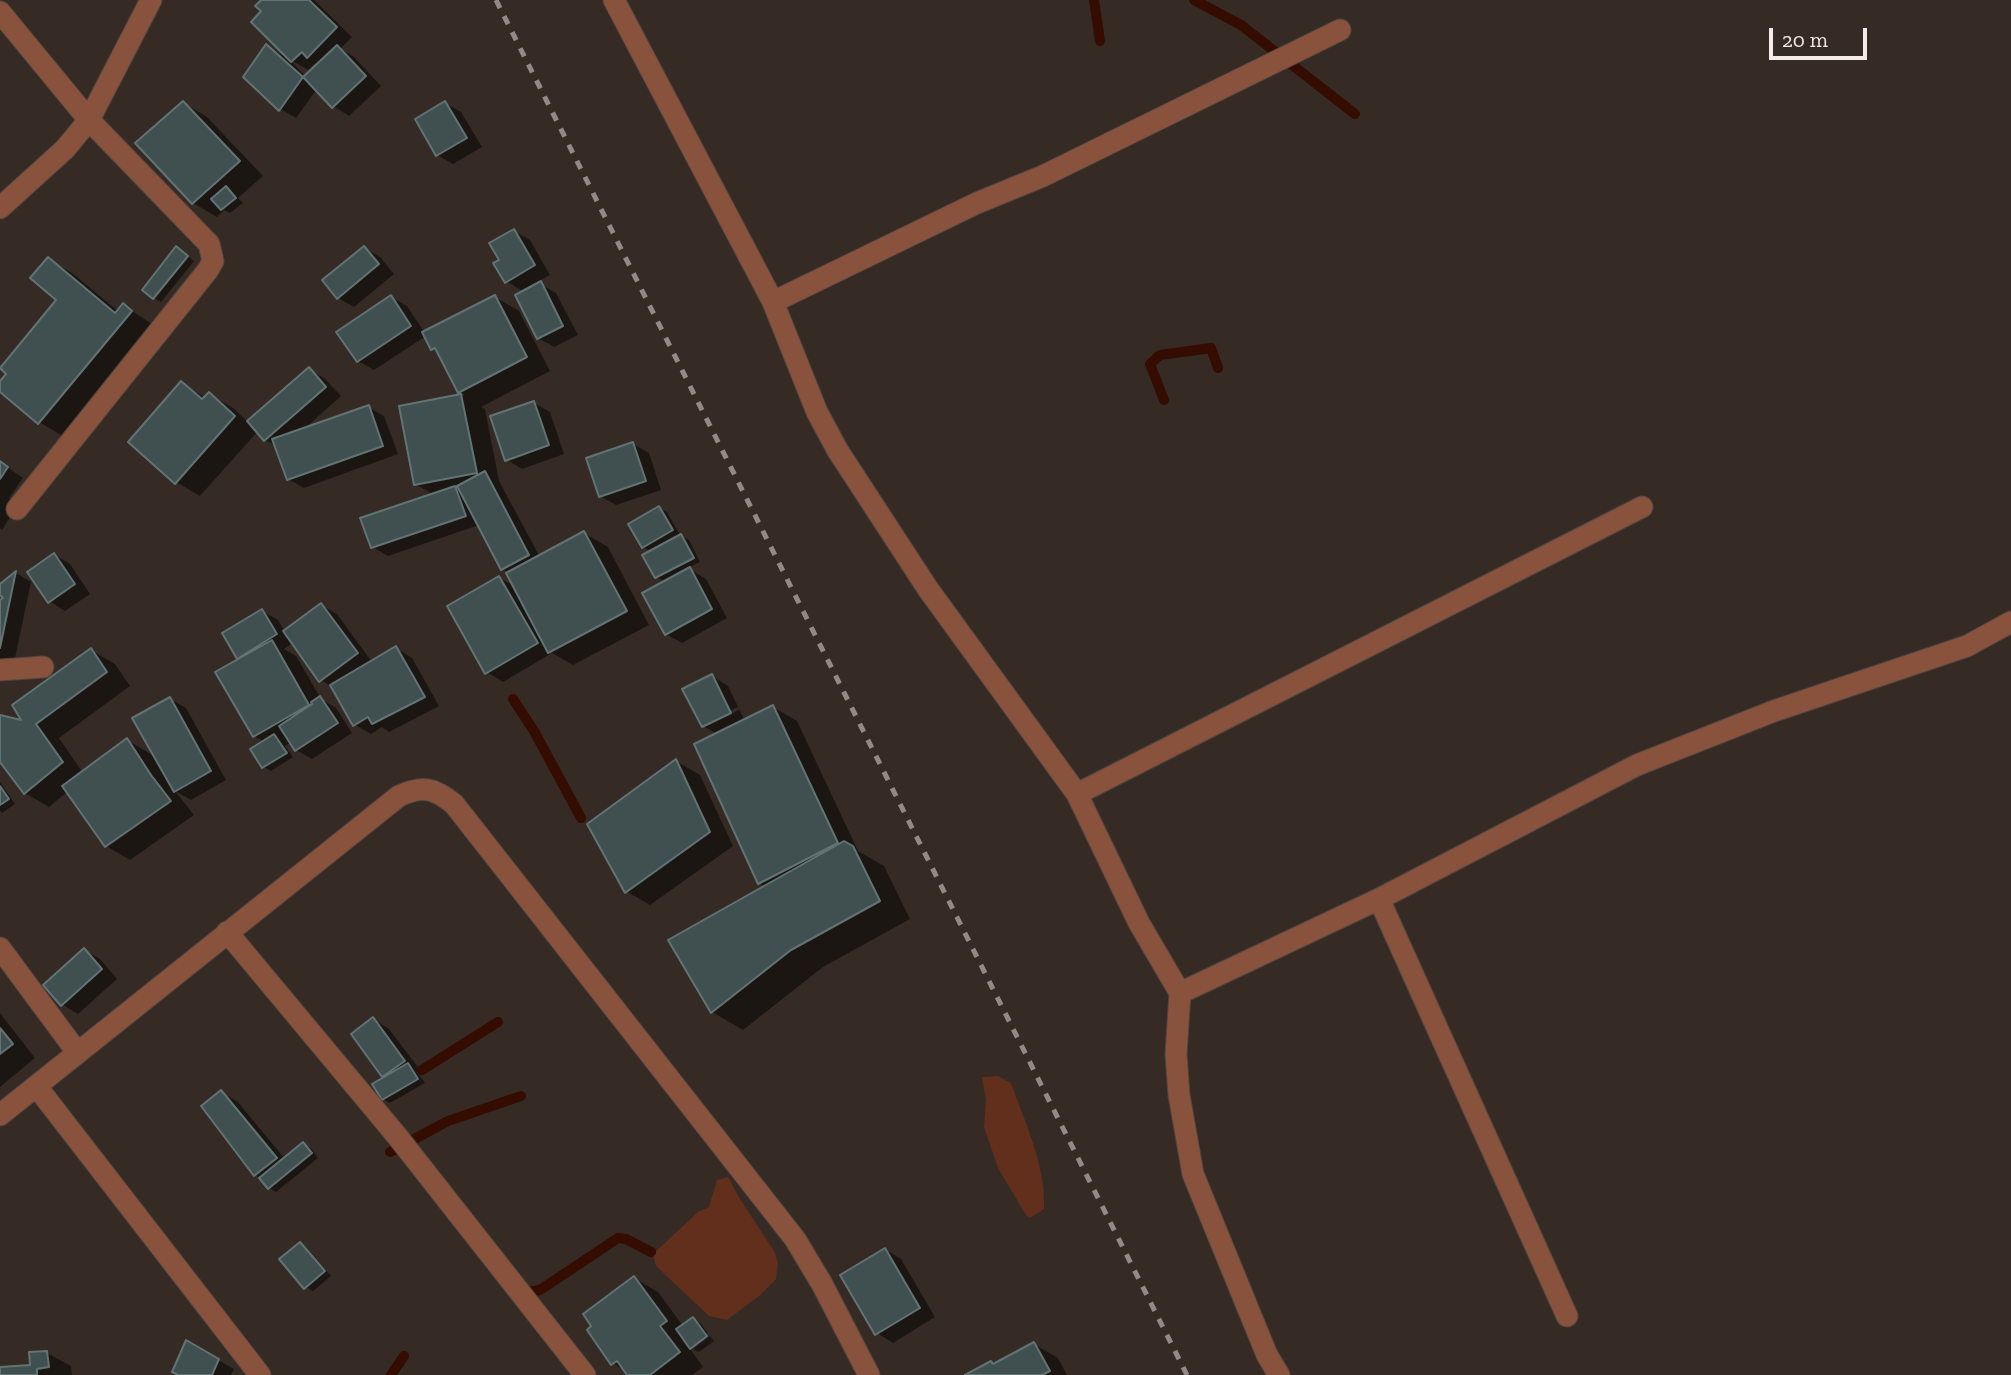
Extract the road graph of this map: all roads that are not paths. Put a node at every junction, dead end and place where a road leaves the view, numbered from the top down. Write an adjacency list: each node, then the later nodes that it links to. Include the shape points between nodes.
1 (151, 0): 5 (street)
2 (614, 0): 7 (street)
3 (0, 12): 5 (street)
4 (1340, 30): 7 (street)
5 (89, 120): 6 (street, via 65,149); 9 (street, via 209,244 213,261)
6 (0, 208)
7 (774, 302): 13 (street, via 817,412 838,451 928,589)
8 (1642, 507): 13 (street)
9 (17, 509)
10 (2011, 622): 14 (street, via 1967,646 1774,711 1637,765)
11 (43, 667): 12 (street)
12 (0, 670)
13 (1077, 794): 17 (street, via 1139,923)
14 (1379, 899): 17 (street); 21 (street)
15 (227, 932): 18 (street); 23 (street, via 397,1136); 24 (street, via 399,796 415,789 441,794 454,804 795,1239)
16 (0, 947): 18 (street)
17 (1180, 993): 25 (street, via 1175,1054 1193,1174)
18 (77, 1052): 19 (street)
19 (37, 1087): 20 (street); 22 (street)
20 (0, 1115)
21 (1567, 1316)
22 (260, 1375)
23 (586, 1375)
24 (869, 1375)
25 (1279, 1375)

